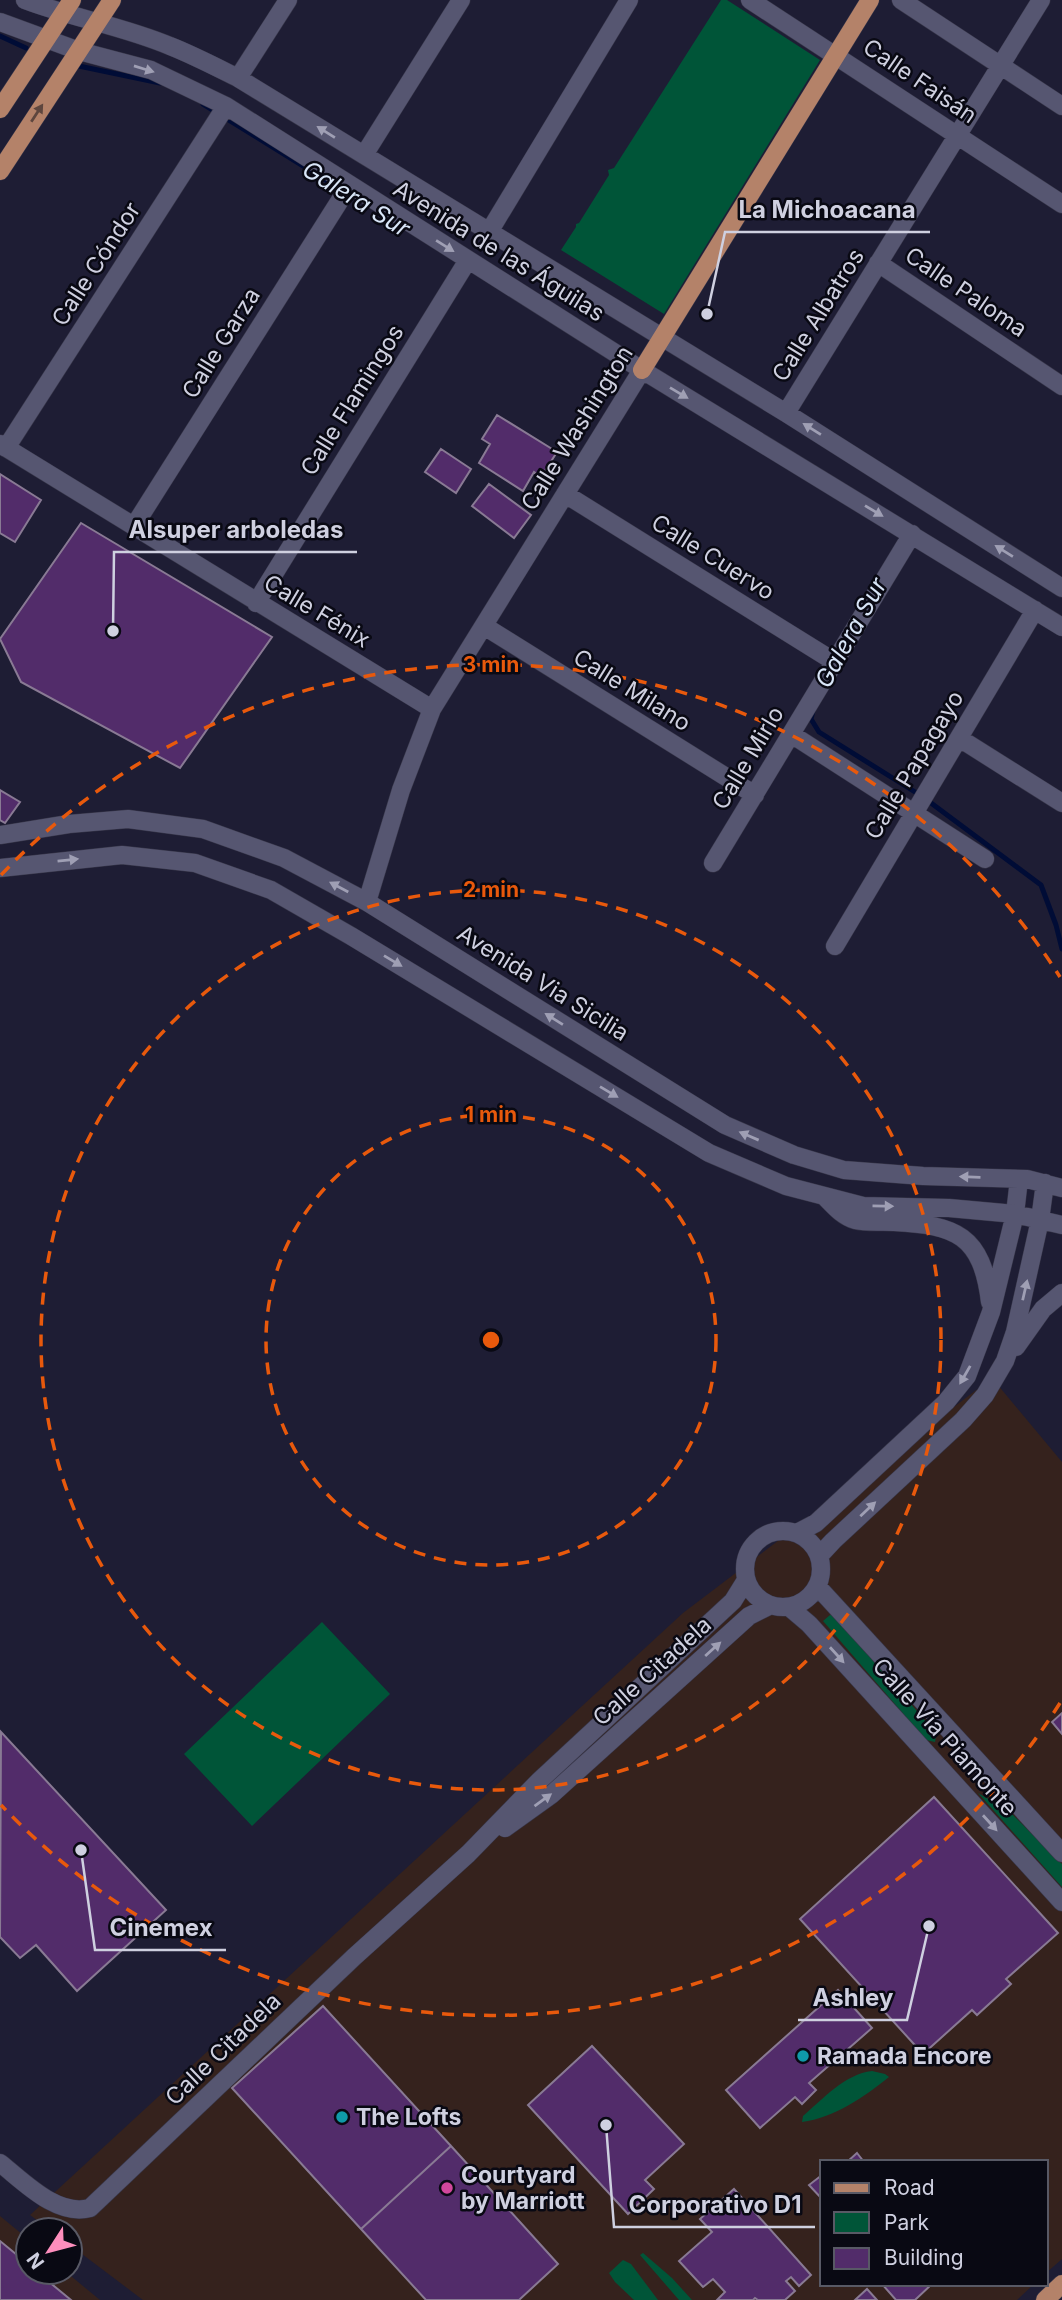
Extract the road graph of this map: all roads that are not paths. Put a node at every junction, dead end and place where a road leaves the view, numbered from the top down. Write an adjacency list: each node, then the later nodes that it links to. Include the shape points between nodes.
1 (25, 0): 10 (street, Avenida de las Águilas)
2 (111, 0): 12 (main road)
3 (288, 0): 17 (street)
4 (461, 0): 22 (street)
5 (629, 0): 26 (street)
6 (750, 0): 15 (street, Calle Faisán)
7 (870, 0): 15 (main road, Calle Washington)
8 (901, 0): 16 (street)
9 (1041, 0): 16 (street, Calle Albatros)
10 (68, 7): 12 (street, Avenida de las Águilas); 13 (main road)
11 (0, 22): 13 (street, Avenida de las Águilas)
12 (97, 22): 14 (main road); 17 (street, Avenida de las Águilas, via 169,45)
13 (45, 39): 14 (street, Avenida de las Águilas); 20 (main road)
14 (79, 51): 18 (street, Avenida de las Águilas, one-way to 18, via 151,70); 23 (main road, one-way to 14)
15 (836, 55): 21 (street, Calle Faisán); 29 (main road, Calle Washington)
16 (1000, 66): 19 (street); 21 (street, Calle Albatros)
17 (238, 78): 22 (street, Avenida de las Águilas, one-way to 17)
18 (226, 106): 24 (street, Avenida de las Águilas); 33 (street, Calle Cóndor)
19 (1062, 106)
20 (0, 109)
21 (957, 135): 25 (street, Calle Faisán); 28 (street, Calle Albatros)
22 (364, 155): 26 (street, Avenida de las Águilas)
23 (0, 171)
24 (349, 186): 27 (street, Avenida de las Águilas, one-way to 27); 35 (street, Calle Garza)
25 (1062, 204)
26 (489, 232): 29 (street, Avenida de las Águilas)
27 (468, 260): 30 (street, Avenida de las Águilas); 38 (street, Calle Flamingos)
28 (878, 263): 31 (street, Calle Paloma); 32 (street, Calle Albatros)
29 (662, 338): 30 (main road, Calle Washington); 32 (street, Avenida de las Águilas)
30 (642, 370): 34 (street, Calle Washington); 36 (street, Avenida de las Águilas, one-way to 36)
31 (1062, 386)
32 (786, 413): 37 (street, Avenida de las Águilas, one-way to 32)
33 (3, 446): 35 (street, Calle Fénix)
34 (565, 494): 40 (street, Calle Washington); 42 (street, Calle Cuervo)
35 (134, 526): 38 (street, Calle Fénix)
36 (912, 534): 39 (street, Avenida de las Águilas); 42 (street, Calle Mirlo)
37 (1062, 588)
38 (256, 603): 43 (street, Calle Fénix)
39 (1035, 610): 41 (street, Avenida de las Águilas); 45 (street, Calle Papagayo)
40 (484, 626): 43 (street, Calle Washington); 46 (street, Calle Milano)
41 (1062, 627)
42 (835, 662): 44 (street, Calle Mirlo)
43 (432, 709): 53 (street, Calle Washington, via 408,768)
44 (791, 734): 46 (street, Calle Mirlo); 48 (street)
45 (959, 738): 47 (street); 48 (street, Calle Papagayo)
46 (755, 795): 51 (street, Calle Mirlo)
47 (1062, 803)
48 (914, 813): 50 (street); 54 (street, Calle Papagayo)
49 (0, 835): 53 (street, Avenida Via Sicilia, one-way to 49, via 284,858 203,829 128,819)
50 (985, 859)
51 (713, 863)
52 (0, 868): 57 (street, one-way to 57, via 122,855 194,863 271,890 709,1153 786,1186)
53 (367, 902): 55 (street, Avenida Via Sicilia, one-way to 53, via 844,1170 794,1155 725,1125)
54 (835, 946)
55 (1019, 1179): 56 (street, Avenida Via Sicilia); 58 (street)
56 (1053, 1186): 59 (street)
57 (823, 1195): 58 (street, one-way to 58, via 863,1206); 62 (street, via 838,1211 856,1220 920,1223 953,1231 975,1252 987,1282)
58 (1015, 1214): 59 (street); 62 (street)
59 (1040, 1220): 60 (street); 63 (street, one-way to 59)
60 (1062, 1225)
61 (1062, 1293): 63 (street, via 1043,1309)
62 (991, 1312): 64 (street, one-way to 64, via 967,1376 946,1402 816,1523)
63 (1005, 1361): 65 (street, one-way to 63, via 964,1420)
64 (797, 1533): 65 (street); 66 (street, via 780,1531 759,1539 746,1557)
65 (819, 1556): 67 (street)
66 (746, 1580): 68 (street, via 760,1600); 70 (street, Calle Citadela, via 733,1601 539,1781)
67 (817, 1586): 68 (street, via 800,1603); 69 (street, Calle Vía Piamonte)
68 (780, 1606): 70 (street, Calle Citadela, one-way to 68, via 551,1795 749,1616); 71 (street, Calle Vía Piamonte, one-way to 71, via 818,1634)
69 (1062, 1853)
70 (468, 1854): 72 (street, Calle Citadela, via 90,2208 68,2209)
71 (1062, 1902)
72 (0, 2163)
73 (1062, 2284): 74 (main road)
74 (1045, 2300)

